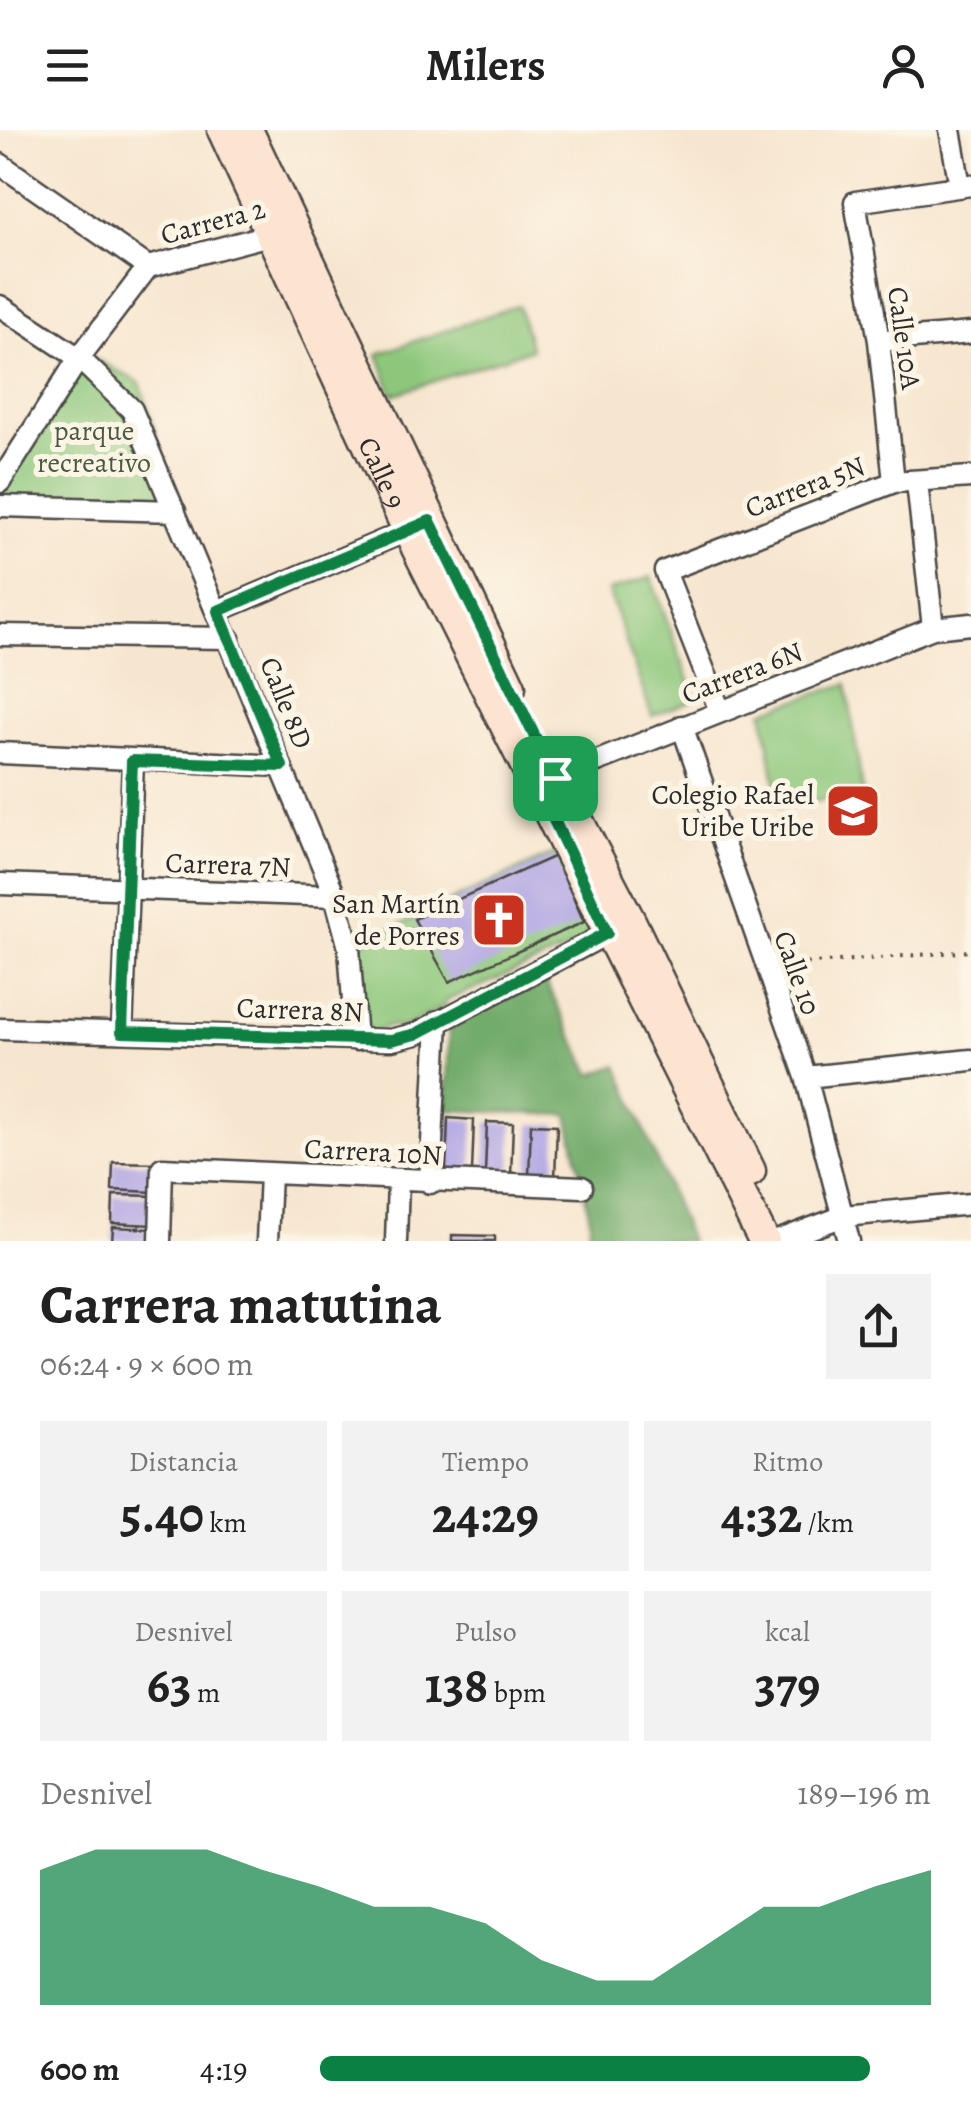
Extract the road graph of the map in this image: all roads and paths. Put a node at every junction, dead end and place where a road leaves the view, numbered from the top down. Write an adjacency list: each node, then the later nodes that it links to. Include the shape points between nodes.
1 (223, 130): 6 (street, Calle 9)
2 (247, 130): 6 (street, Calle 9)
3 (950, 130): 5 (street)
4 (0, 164): 7 (street)
5 (966, 186): 10 (street, Calle 10A, via 855,202)
6 (281, 232): 7 (street, Carrera 2); 19 (street, Calle 9)
7 (148, 267): 11 (street)
8 (0, 306): 11 (street, Calle 8D)
9 (971, 333): 10 (street)
10 (879, 341): 15 (street, Calle 10A)
11 (79, 358): 12 (street); 18 (street, Calle 8D, via 132,410)
12 (7, 455): 14 (street)
13 (971, 477): 16 (street, Carrera 5N)
14 (0, 482)
15 (894, 482): 16 (street, Carrera 5N); 25 (street, Carrera 5N, via 664,571)
16 (917, 482): 22 (street)
17 (0, 506): 18 (street)
18 (175, 511): 20 (street, Calle 8D)
19 (419, 526): 20 (street); 30 (street, Calle 9)
20 (218, 611): 24 (street, Calle 8D)
21 (971, 624): 22 (street, Carrera 6N)
22 (933, 628): 25 (street, Carrera 6N)
23 (0, 636): 24 (street)
24 (229, 638): 29 (street, Calle 8D)
25 (720, 711): 26 (street, Carrera 6N)
26 (682, 726): 30 (street, Carrera 6N); 36 (street, Calle 10)
27 (0, 754): 28 (street)
28 (132, 761): 29 (street); 32 (street)
29 (282, 766): 33 (street, Calle 8D)
30 (546, 782): 34 (street, Calle 9)
31 (0, 884): 32 (street, Carrera 7N)
32 (126, 889): 33 (street, Carrera 7N); 39 (street)
33 (335, 896): 40 (street, Calle 8D, via 350,948)
34 (619, 928): 37 (street, Carrera 8N); 49 (street, Calle 9)
35 (971, 951): 36 (path)
36 (766, 967): 42 (street, Calle 10)
37 (438, 1021): 40 (street, Carrera 8N, via 391,1040); 45 (street)
38 (0, 1029): 39 (street, Carrera 8N)
39 (122, 1032): 40 (street, Carrera 8N)
40 (356, 1040)
41 (971, 1060): 42 (street)
42 (806, 1078): 48 (street, Calle 10)
43 (270, 1174): 44 (street, Carrera 10N); 50 (street, Carrera 10N, via 162,1168); 51 (street)
44 (398, 1181): 45 (street, Carrera 10N); 52 (street)
45 (430, 1183): 46 (street, Carrera 10N)
46 (582, 1187)
47 (971, 1204): 48 (street)
48 (844, 1216): 49 (street); 53 (street, Calle 10)
49 (777, 1240)
50 (160, 1241)
51 (268, 1241)
52 (396, 1241)
53 (848, 1241)

